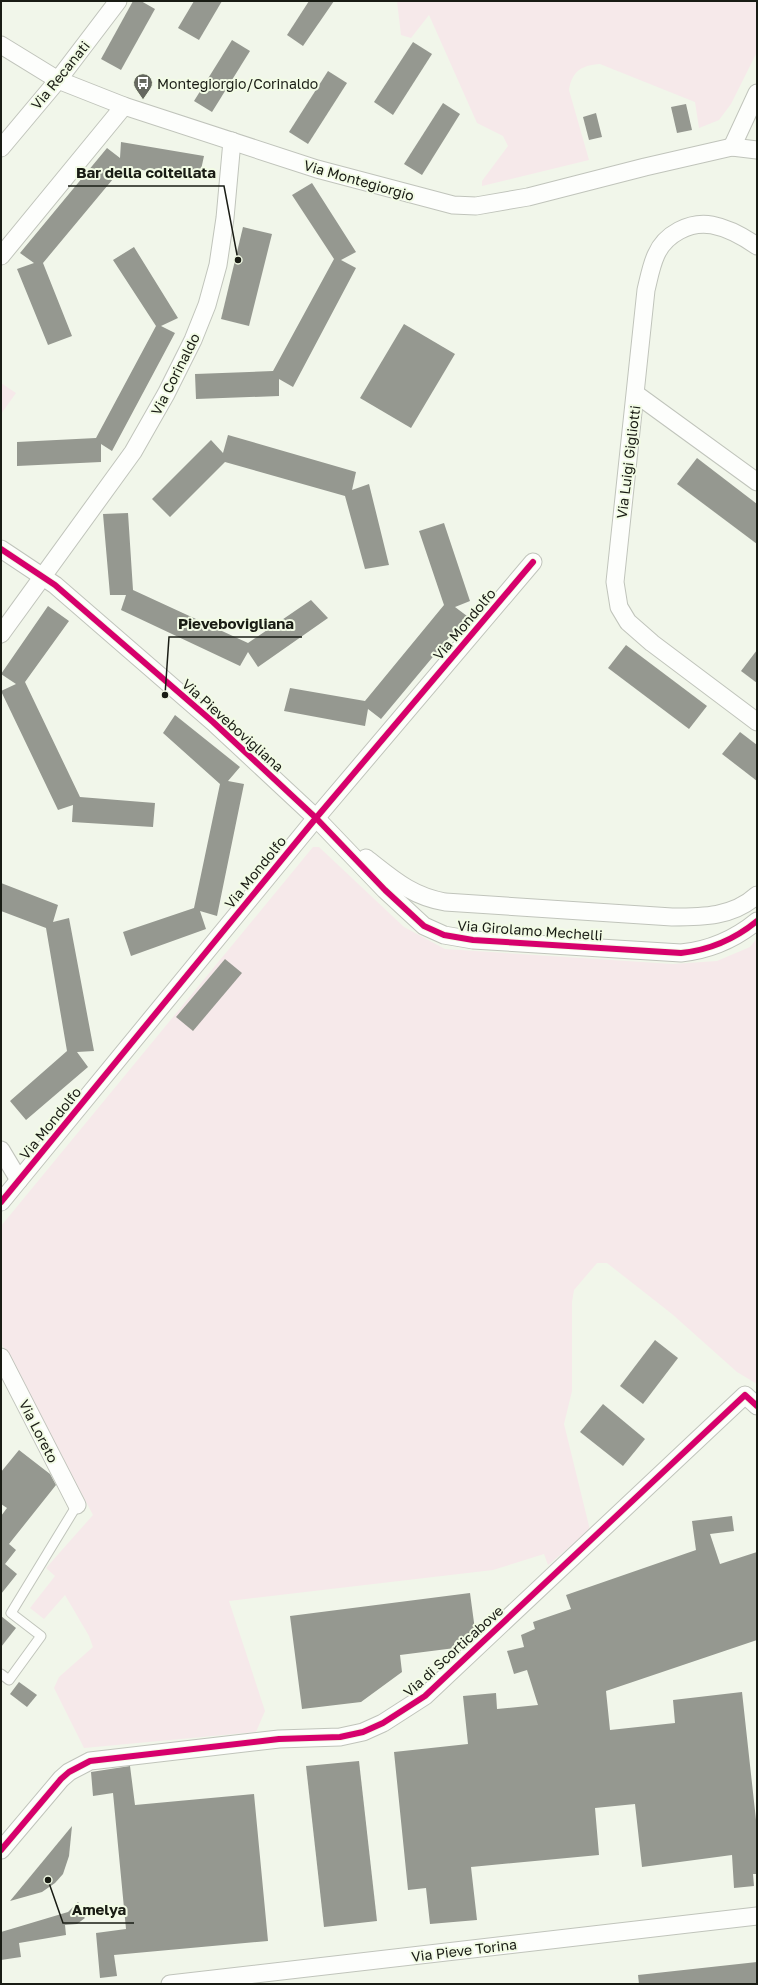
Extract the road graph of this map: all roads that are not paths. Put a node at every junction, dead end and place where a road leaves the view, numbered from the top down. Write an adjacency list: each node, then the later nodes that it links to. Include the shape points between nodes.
1 (118, 1): 3 (street, Via Recanati)
2 (1, 45): 3 (street, Via Montegiorgio)
3 (58, 80): 5 (street, Via Montegiorgio); 8 (street, Via Recanati)
4 (757, 93): 7 (street)
5 (124, 106): 6 (street, Via Montegiorgio); 11 (street)
6 (232, 141): 7 (street, Via Montegiorgio, via 317,169 453,206 488,204 528,197); 16 (street, Via Corinaldo, via 219,260 207,304 193,340 133,452)
7 (732, 147): 9 (street, Via Montegiorgio)
8 (1, 148)
9 (757, 150)
10 (757, 246): 12 (street, Via Luigi Gigliotti, via 735,233 706,224 680,231 665,241 656,254 646,290)
11 (1, 256)
12 (636, 394): 13 (street); 18 (street, Via Luigi Gigliotti, via 615,582 619,607 628,622 652,644)
13 (757, 482)
14 (1, 549): 16 (street, Via Pievebovigliana)
15 (533, 562): 19 (street, Via Mondolfo)
16 (42, 575): 17 (street, Via Corinaldo); 19 (street, Via Pievebovigliana, via 213,722)
17 (1, 634)
18 (757, 722)
19 (316, 818): 20 (street, Via Girolamo Mechelli, via 410,891 432,900 702,917 732,911); 21 (street, Via Girolamo Mechelli, via 390,895 424,926 444,935 457,938 681,953 720,944 738,935); 23 (street, Via Mondolfo)
20 (757, 895)
21 (757, 920)
22 (1, 1150): 23 (street)
23 (19, 1180): 24 (street, Via Mondolfo)
24 (1, 1202)
25 (1, 1357): 27 (street, Via Loreto)
26 (757, 1406): 29 (street, Via di Scorticabove, via 745,1395 425,1696 403,1711 363,1732 340,1737 279,1739 90,1761 61,1779)
27 (77, 1505): 28 (lane, via 11,1613 41,1636 9,1680)
28 (1, 1674)
29 (1, 1850)
30 (757, 1916): 31 (street, Via Pieve Torina)
31 (170, 1984)

